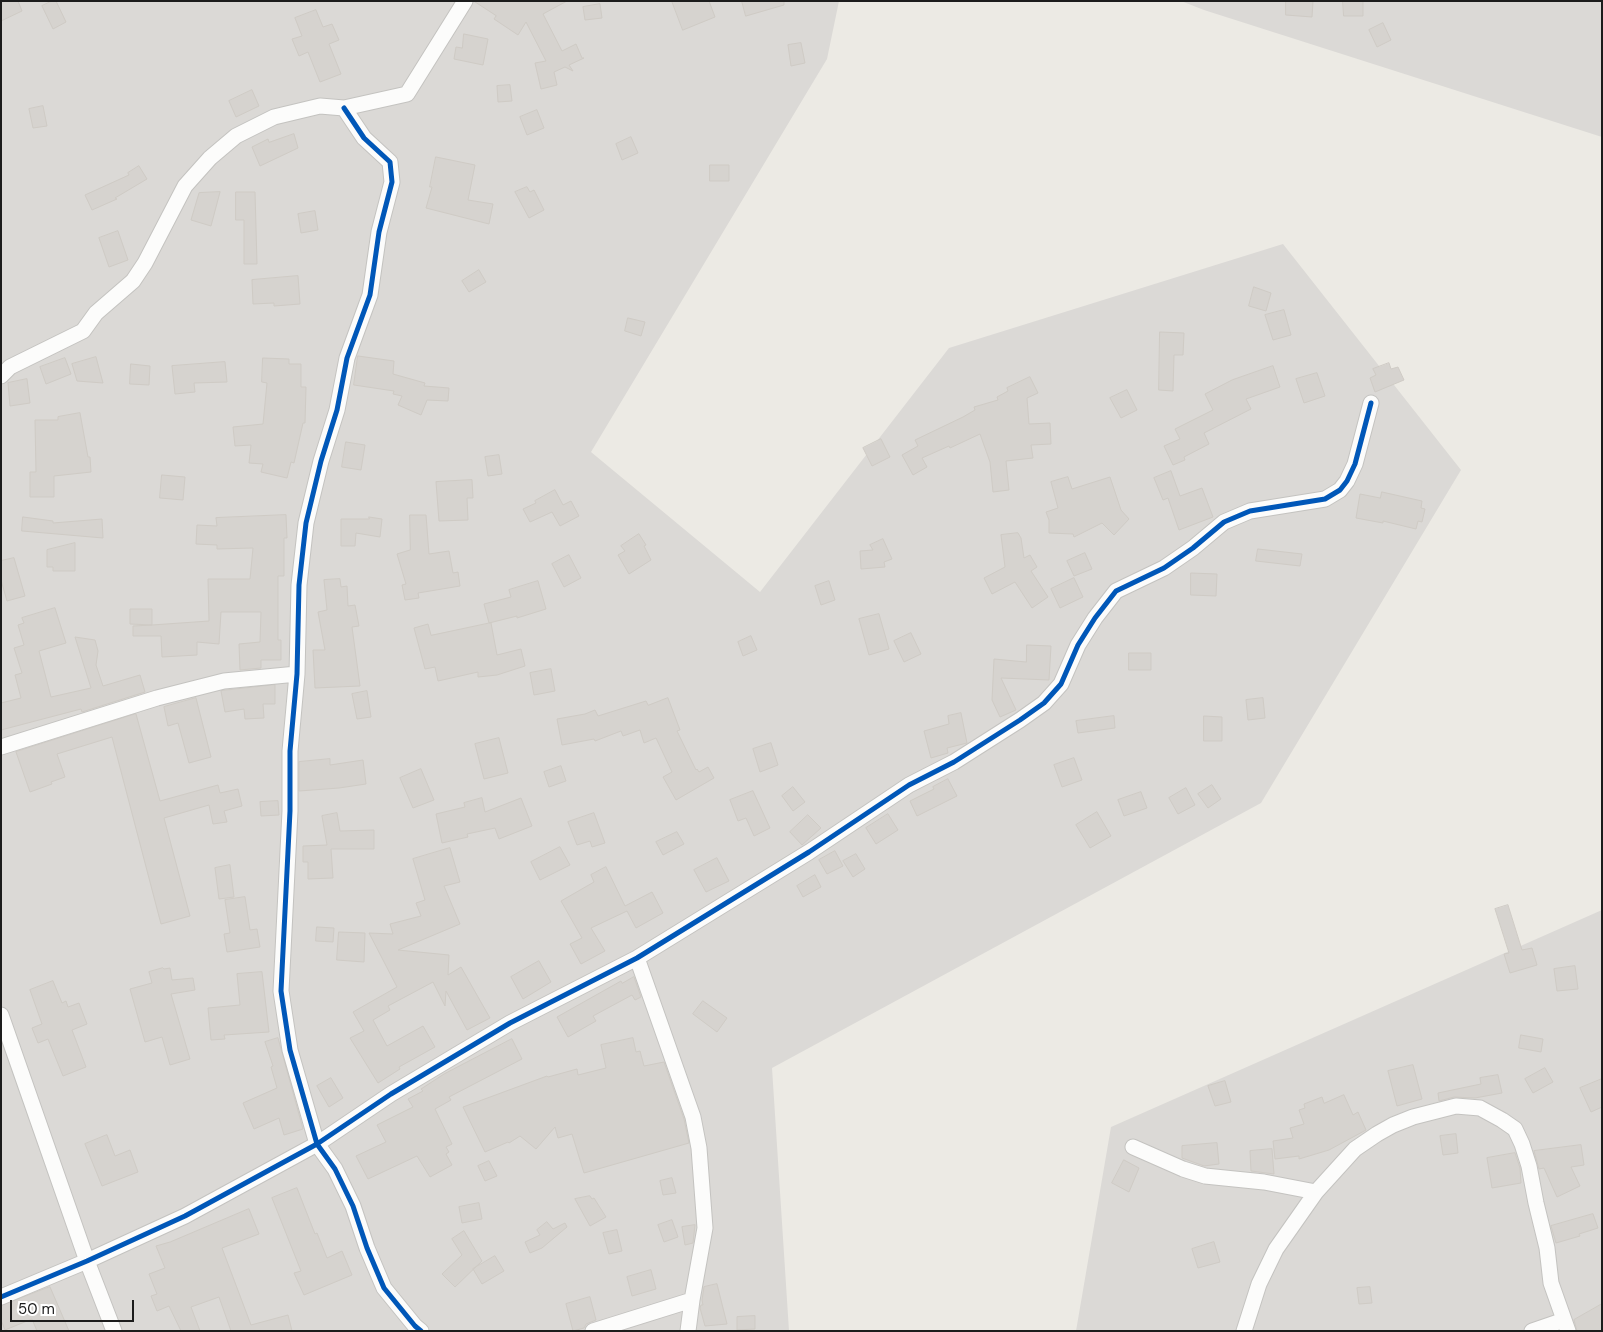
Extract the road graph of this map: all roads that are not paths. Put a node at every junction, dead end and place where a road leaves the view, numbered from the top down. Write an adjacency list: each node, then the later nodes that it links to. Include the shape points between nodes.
1 (464, 1): 2 (street, via 406,94)
2 (344, 108): 3 (street, via 320,106 274,117 236,136 210,158 186,186 133,282 96,312 84,331 10,367); 5 (street, via 364,138 390,162 392,182 379,232 370,295 347,358 337,410 306,524 299,585)
3 (1, 376)
4 (1371, 403): 7 (street, via 1355,464 1340,490 1325,499 1250,510 1224,522 1164,568 1116,590 1078,645 1061,684 1044,703)
5 (297, 674): 6 (street, via 214,684 157,698); 9 (street, via 290,751 281,991 290,1050)
6 (1, 747)
7 (638, 958): 9 (street, via 510,1023 391,1094); 14 (street, via 694,1117 699,1148 705,1228)
8 (1, 1015): 12 (street)
9 (317, 1144): 12 (street, via 185,1216); 16 (street, via 335,1169 353,1206 384,1288)
10 (1132, 1147): 11 (street, via 1205,1176)
11 (1316, 1192): 15 (street, via 1356,1149 1393,1124 1456,1106 1480,1108 1515,1129 1522,1144 1547,1248 1551,1283); 20 (street, via 1276,1249 1259,1284)
12 (87, 1261): 13 (street); 17 (street)
13 (1, 1297)
14 (692, 1300): 18 (street); 19 (street)
15 (1566, 1325): 21 (street)
16 (417, 1329)
17 (114, 1331)
18 (593, 1331)
19 (688, 1331)
20 (1244, 1331)
21 (1532, 1331)

